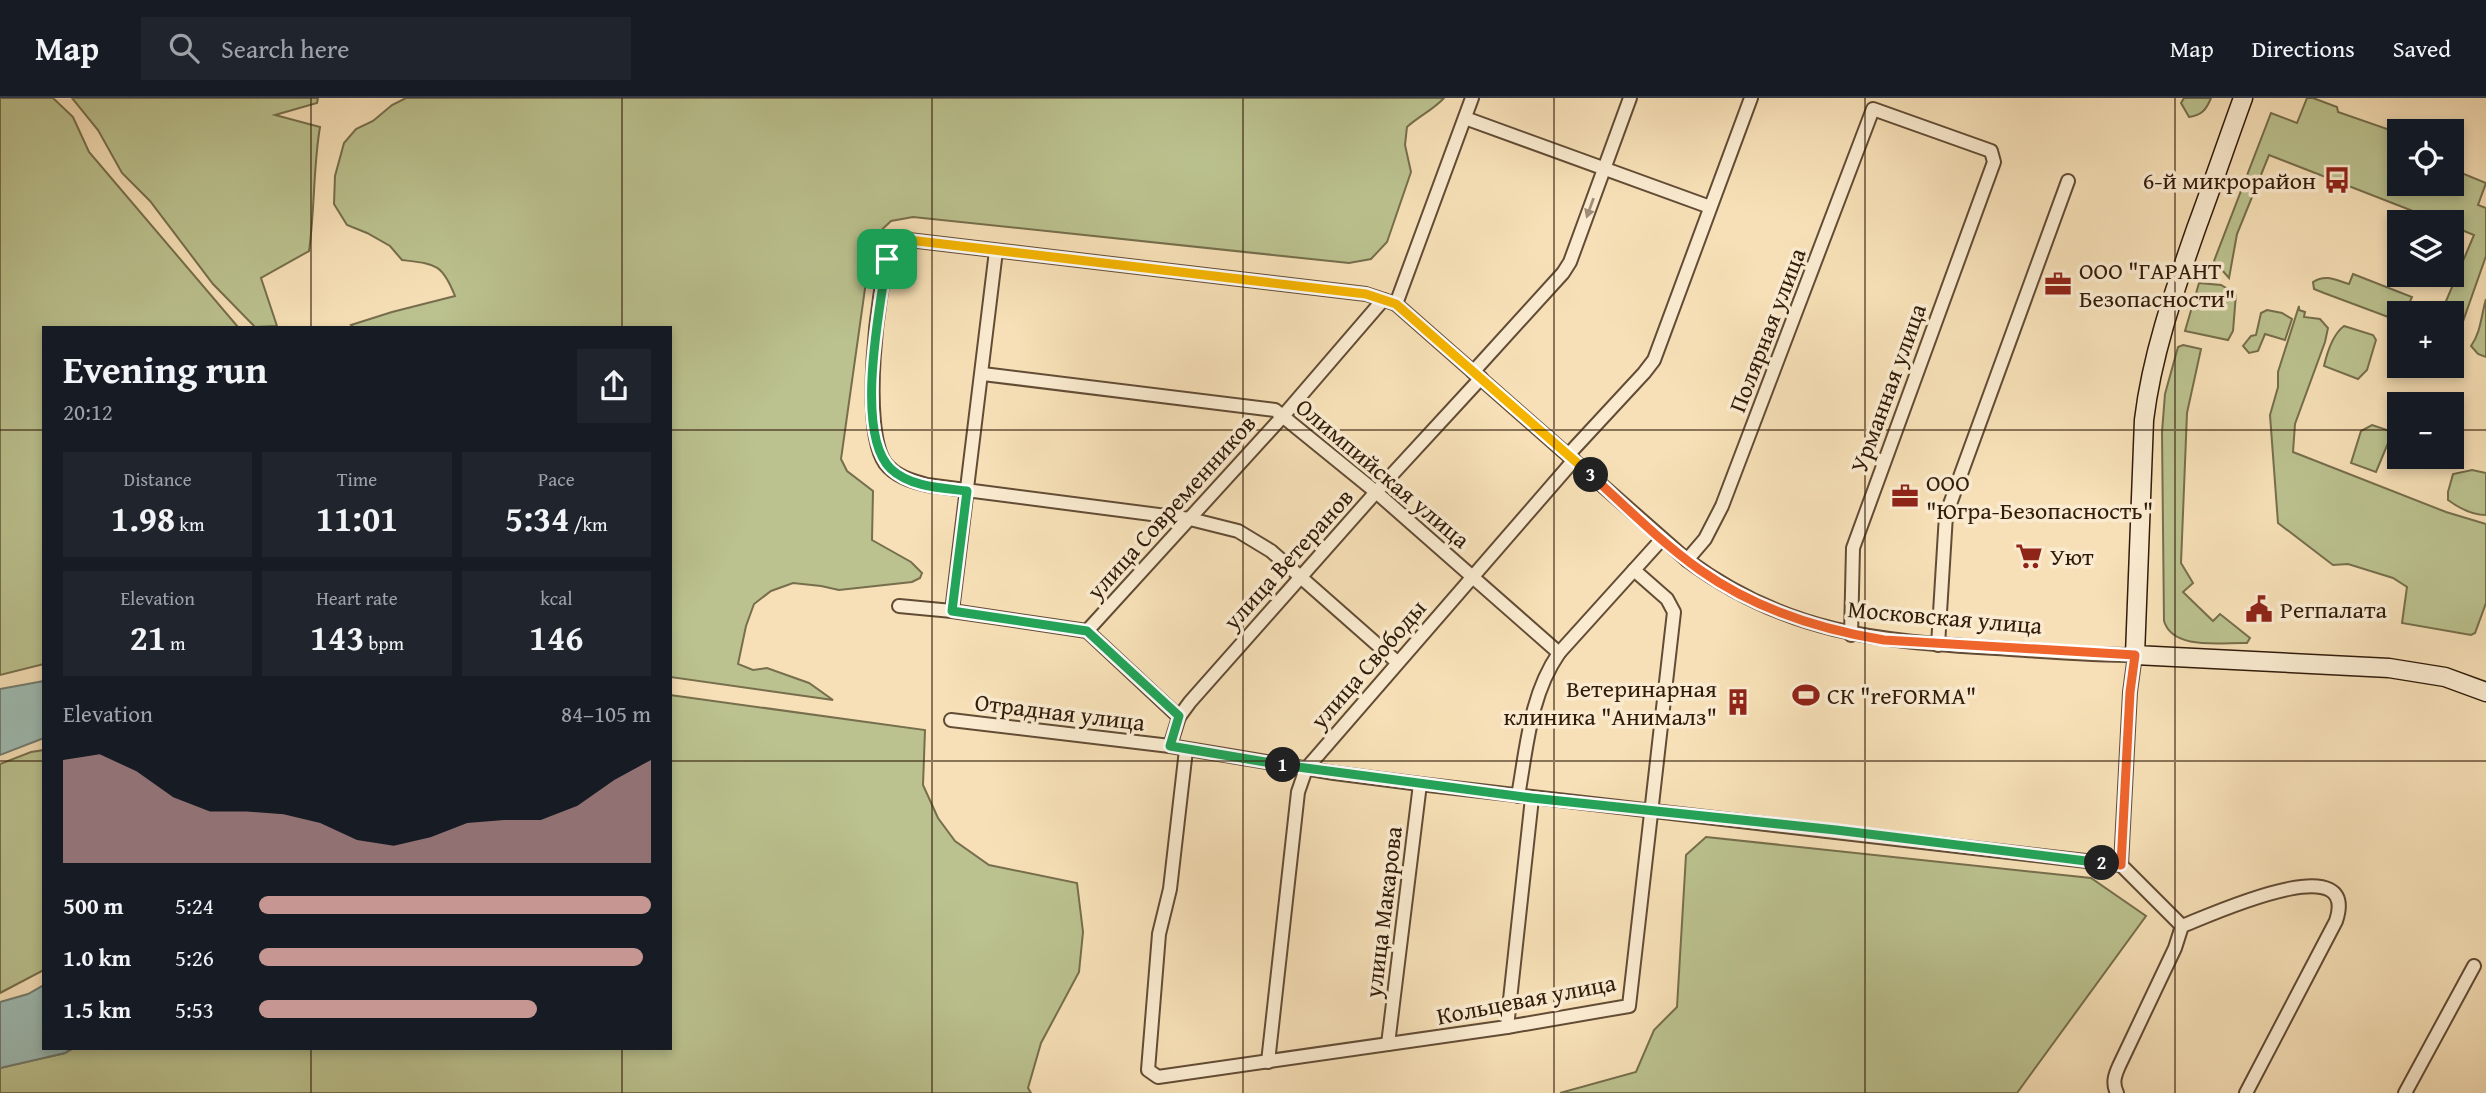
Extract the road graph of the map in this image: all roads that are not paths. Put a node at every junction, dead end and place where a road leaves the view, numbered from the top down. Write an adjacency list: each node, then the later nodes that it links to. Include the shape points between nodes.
1 (1472, 98): 5 (street)
2 (1630, 98): 7 (street, улица Ветеранов)
3 (1751, 98): 9 (street, улица Свободы)
4 (2243, 98): 30 (main road, via 2183,267 2150,380 2144,420)
5 (1465, 118): 7 (street); 11 (street)
6 (1994, 162): 20 (street, Полярная улица, via 1991,151 1873,108 1722,506); 27 (street, Урманная улица, via 1853,548)
7 (1605, 168): 9 (street); 13 (street, улица Ветеранов, one-way to 13, via 1570,262)
8 (2068, 181): 28 (street, via 1946,515)
9 (1710, 207): 15 (street, улица Свободы, via 1654,360)
10 (996, 251): 11 (street, via 1366,294); 12 (street); 16 (street, via 897,242 887,259 876,339 871,403 884,462 913,482)
11 (1389, 302): 13 (street, Московская улица); 14 (street, улица Современников)
12 (982, 374): 14 (street, Олимпийская улица, via 1264,407); 16 (street)
13 (1477, 375): 15 (street, Московская улица); 17 (street, улица Ветеранов)
14 (1284, 415): 17 (street, Олимпийская улица); 18 (street, улица Современников)
15 (1571, 458): 19 (street, Московская улица); 22 (street, улица Свободы)
16 (967, 491): 18 (street); 25 (street)
17 (1376, 492): 22 (street, Олимпийская улица); 23 (street, улица Ветеранов)
18 (1190, 519): 23 (street, via 1248,536); 26 (street, улица Современников)
19 (1662, 539): 20 (street, Московская улица); 21 (street)
20 (1688, 561): 27 (street, Московская улица, via 1772,609)
21 (1634, 570): 29 (street); 40 (street, Кольцевая улица, via 1667,599 1674,612)
22 (1473, 575): 29 (street, Олимпийская улица); 31 (street, улица Свободы)
23 (1301, 578): 31 (street); 33 (street, улица Ветеранов)
24 (899, 606): 25 (street, улица Современников)
25 (952, 611): 26 (street, улица Современников)
26 (1087, 631): 33 (street)
27 (1851, 635): 28 (street, Московская улица)
28 (1937, 645): 30 (street, Московская улица)
29 (1559, 653): 39 (street, via 1537,695)
30 (2135, 655): 32 (main road, Московская улица, via 2389,668 2445,677); 41 (street)
31 (1397, 662): 37 (street, улица Свободы)
32 (2486, 692)
33 (1179, 716): 35 (street, улица Ветеранов)
34 (951, 720): 35 (street, Отрадная улица)
35 (1170, 746): 36 (street, Отрадная улица)
36 (1186, 750): 37 (street, Отрадная улица); 46 (street, Кольцевая улица, via 1170,889 1159,934 1147,1070 1158,1077)
37 (1306, 769): 38 (street, Отрадная улица); 46 (street, улица Свободы, via 1298,792)
38 (1420, 784): 39 (street, Отрадная улица); 45 (street, улица Макарова)
39 (1525, 797): 40 (street, Отрадная улица); 44 (street)
40 (1651, 812): 41 (street, Отрадная улица); 44 (street, Кольцевая улица, via 1629,1006)
41 (2121, 865): 42 (street)
42 (2182, 926): 47 (street, via 2114,1077); 48 (street, via 2287,889 2328,889 2339,898 2336,921)
43 (2474, 965): 49 (street)
44 (1507, 1027): 45 (street, Кольцевая улица)
45 (1388, 1044): 46 (street, Кольцевая улица)
46 (1268, 1062)
47 (2117, 1093)
48 (2246, 1093)
49 (2405, 1093)

